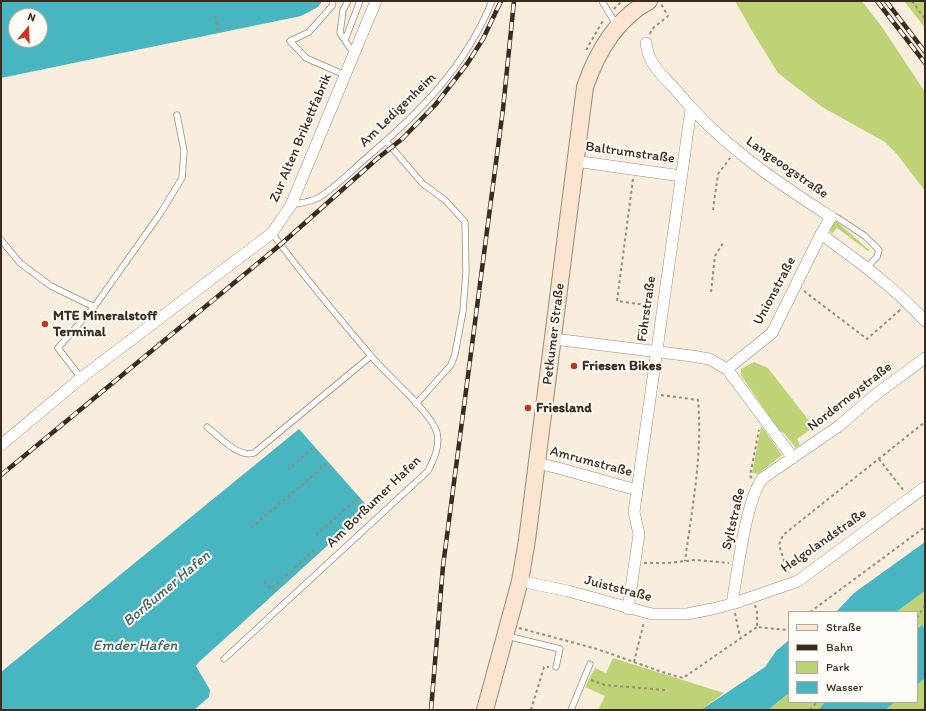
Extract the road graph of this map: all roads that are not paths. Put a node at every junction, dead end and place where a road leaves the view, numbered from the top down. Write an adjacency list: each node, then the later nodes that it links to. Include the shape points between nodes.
1 (333, 1): 12 (lane, via 332,6 309,32 290,41 306,58)
2 (348, 1): 9 (lane, via 340,33)
3 (360, 1): 9 (lane)
4 (376, 1): 11 (street, Zur Alten Brikettfabrik)
5 (492, 1): 15 (lane, Am Ledigenheim, via 472,42 444,84)
6 (602, 1): 8 (lane)
7 (649, 1): 8 (main road, Petkumer Straße)
8 (617, 26): 16 (main road, Petkumer Straße, via 600,52 585,87)
9 (345, 40): 11 (lane)
10 (646, 44): 13 (street, Langeoogstraße, via 650,59)
11 (354, 54): 12 (street, Zur Alten Brikettfabrik)
12 (345, 75): 18 (street, Zur Alten Brikettfabrik)
13 (691, 109): 17 (street, Föhrstraße); 19 (street, Langeoogstraße, via 736,151)
14 (177, 115): 24 (lane, via 184,152 182,178 160,214)
15 (386, 141): 18 (lane, Am Ledigenheim, via 317,198); 32 (lane, via 423,184 445,200 465,222 466,272 463,311 455,354 451,366)
16 (575, 161): 17 (street, Baltrumstraße); 26 (main road, Petkumer Straße)
17 (681, 176): 27 (street, Föhrstraße)
18 (291, 205): 20 (street, Zur Alten Brikettfabrik)
19 (830, 217): 21 (street, Langeoogstraße); 23 (lane, via 836,217 865,236 879,250 877,257)
20 (272, 233): 28 (lane, Am Borßumer Hafen); 31 (street, Zur Alten Brikettfabrik)
21 (821, 234): 23 (street); 30 (street, Unionstraße, via 772,333)
22 (1, 240): 24 (lane, via 20,262 51,286)
23 (866, 267): 25 (street, via 908,302)
24 (94, 306): 31 (lane, via 58,348)
25 (925, 321)
26 (554, 339): 27 (street); 36 (main road, Petkumer Straße)
27 (656, 351): 30 (street, via 709,359); 38 (street, Föhrstraße)
28 (371, 356): 32 (lane, Am Borßumer Hafen); 33 (lane, via 254,453 243,453)
29 (925, 358): 35 (street, Norderneystraße)
30 (727, 369): 35 (street)
31 (82, 378): 34 (street, Zur Alten Brikettfabrik)
32 (416, 404): 43 (lane, Am Borßumer Hafen, via 431,421 437,434 436,456 428,471)
33 (207, 427)
34 (1, 445)
35 (793, 458): 40 (street, Syltstraße, via 758,483 751,503)
36 (537, 463): 38 (street, Amrumstraße); 39 (main road, Petkumer Straße)
37 (925, 487): 40 (street, Helgolandstraße, via 791,584)
38 (637, 490): 41 (street, Föhrstraße, via 634,512 639,534)
39 (520, 581): 41 (street, Juiststraße, via 568,591); 42 (main road, Petkumer Straße)
40 (732, 604): 41 (street, Juiststraße, via 687,614 663,615)
41 (628, 609)
42 (507, 630): 45 (lane, via 560,649); 46 (main road, Petkumer Straße)
43 (224, 659)
44 (590, 664): 47 (lane)
45 (556, 667)
46 (485, 710)
47 (571, 710)

